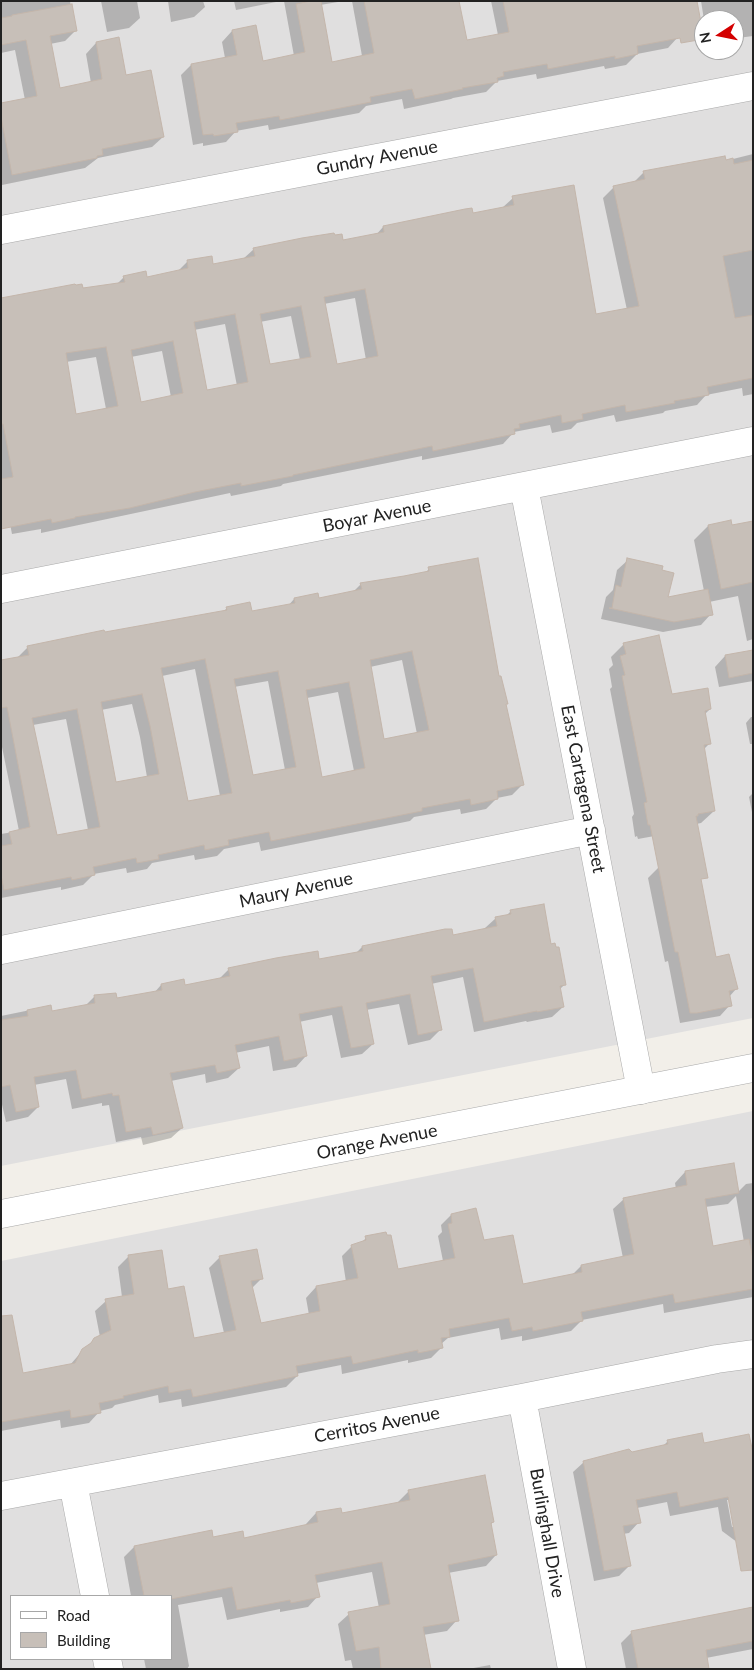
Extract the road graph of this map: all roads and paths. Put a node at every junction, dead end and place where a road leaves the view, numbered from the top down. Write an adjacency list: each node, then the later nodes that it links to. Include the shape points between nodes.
1 (753, 86): 2 (street, Gundry Avenue)
2 (1, 230)
3 (753, 441): 4 (street, Boyar Avenue)
4 (524, 487): 5 (street, Boyar Avenue); 6 (street, East Cartagena Street)
5 (1, 589)
6 (591, 830): 7 (street, Maury Avenue); 9 (street, East Cartagena Street)
7 (1, 950)
8 (753, 1068): 9 (street, Orange Avenue)
9 (641, 1090): 10 (street, Orange Avenue)
10 (1, 1214)
11 (753, 1354): 12 (street, Cerritos Avenue)
12 (522, 1398): 13 (street, Cerritos Avenue); 16 (street, Burlinghall Drive)
13 (73, 1483): 14 (street, Cerritos Avenue); 15 (street)
14 (1, 1496)
15 (95, 1595)
16 (572, 1669)

